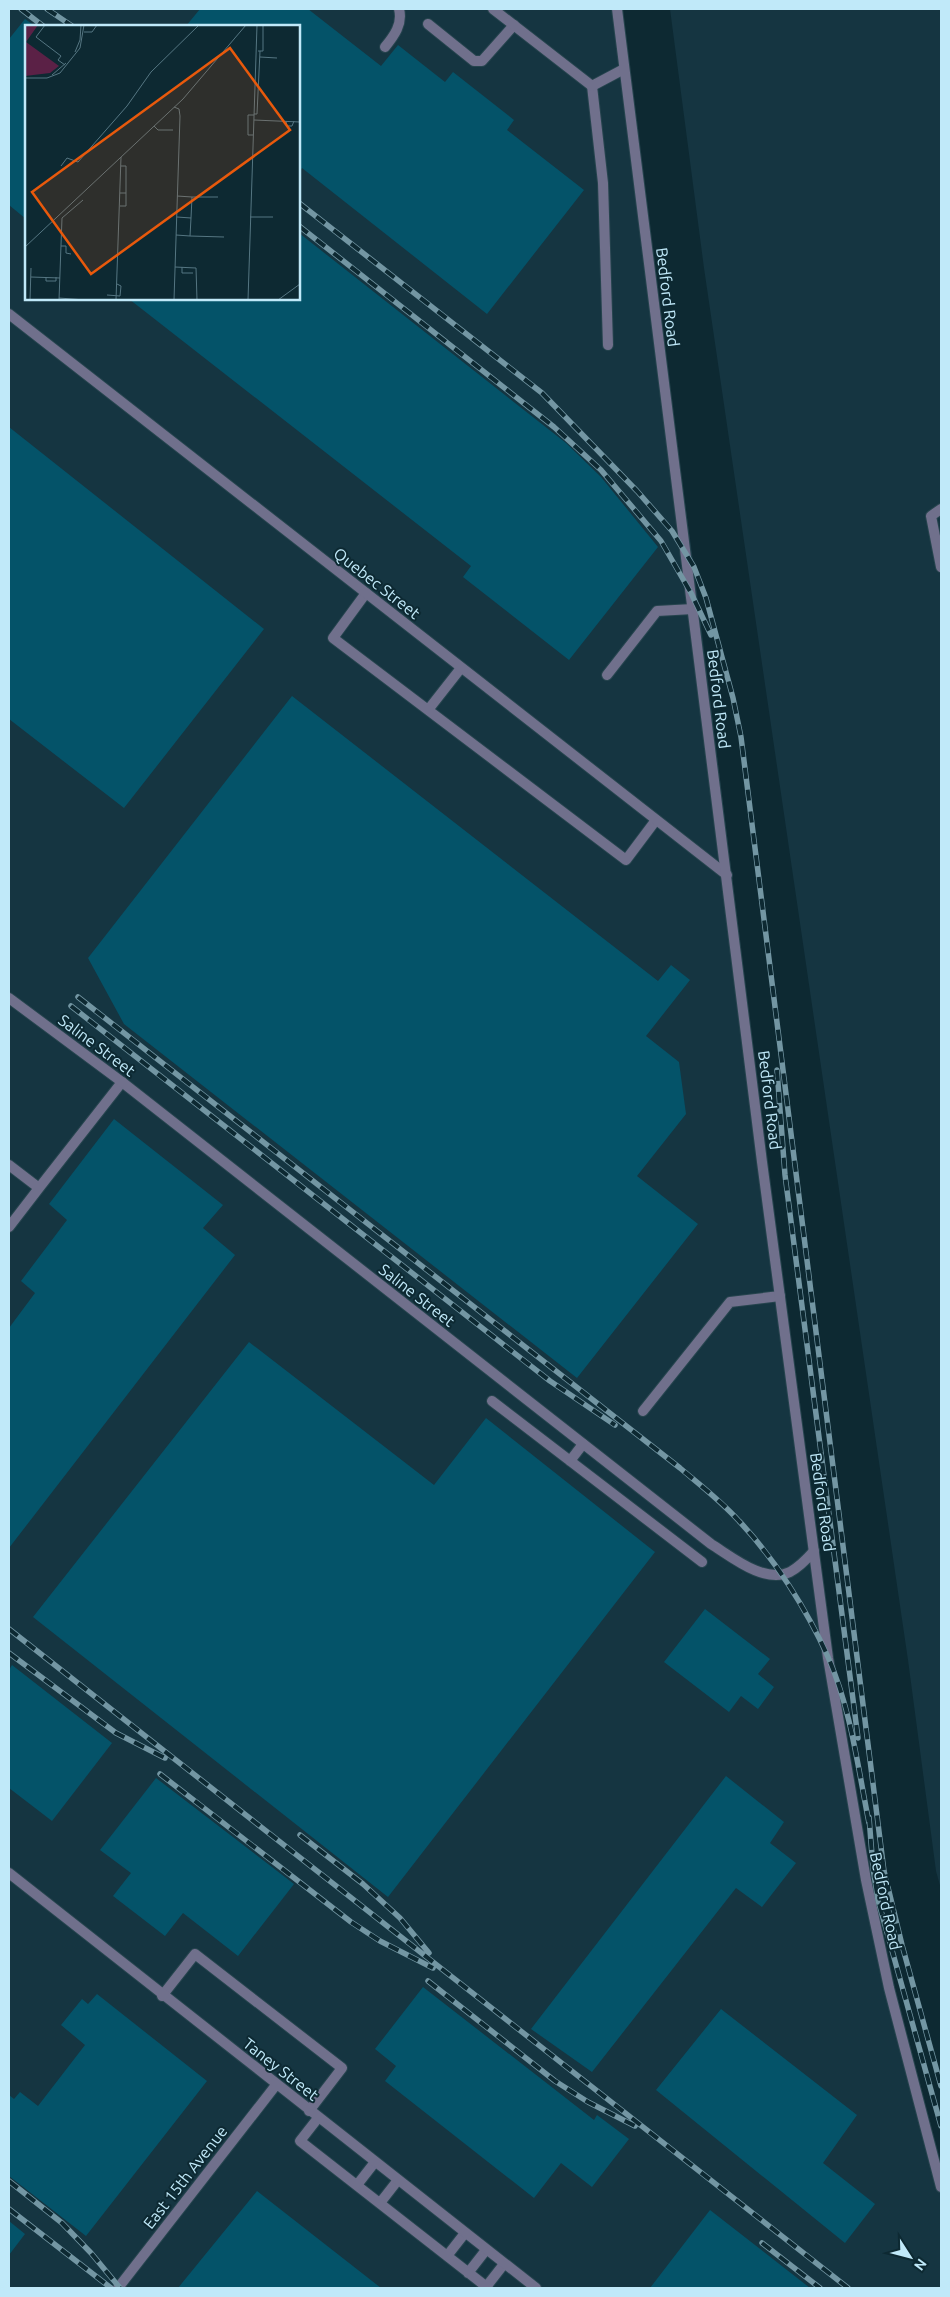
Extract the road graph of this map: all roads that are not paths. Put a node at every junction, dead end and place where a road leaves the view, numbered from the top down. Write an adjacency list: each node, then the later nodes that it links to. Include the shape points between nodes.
1 (399, 9): 6 (street, via 400,22)
2 (493, 9): 5 (street)
3 (617, 9): 7 (street, Bedford Road)
4 (428, 24): 5 (street, via 474,61 482,61)
5 (514, 25): 8 (street)
6 (385, 48)
7 (624, 69): 8 (street); 14 (street, Bedford Road)
8 (592, 86): 10 (street, via 603,183)
9 (9, 314): 13 (street, Quebec Street)
10 (608, 345)
11 (941, 509): 12 (street, via 931,516)
12 (941, 567)
13 (366, 593): 15 (street, Quebec Street); 17 (street, via 332,638)
14 (693, 609): 16 (street, via 657,611); 19 (street, Bedford Road)
15 (461, 668): 17 (street); 18 (street, Quebec Street)
16 (607, 675)
17 (428, 710): 18 (street, via 626,860)
18 (656, 820): 19 (street, Quebec Street)
19 (726, 875): 25 (street, Bedford Road)
20 (9, 998): 21 (street, Saline Street)
21 (122, 1082): 23 (street); 28 (street, Saline Street)
22 (9, 1165): 23 (street)
23 (39, 1188): 24 (street)
24 (9, 1227)
25 (780, 1296): 27 (street, via 730,1302); 30 (street, Bedford Road)
26 (492, 1401): 29 (street)
27 (643, 1411)
28 (583, 1444): 29 (street); 30 (street, Saline Street, via 711,1544 758,1571 774,1575 788,1572)
29 (570, 1461): 31 (street)
30 (814, 1551): 40 (street, Bedford Road, via 828,1658 866,1880 889,1988)
31 (702, 1562)
32 (9, 1872): 33 (street, Taney Street)
33 (162, 1996): 34 (street, Taney Street); 35 (street, via 195,1954 342,2068)
34 (276, 2085): 35 (street, Taney Street); 47 (street, East 15th Avenue)
35 (309, 2111): 36 (street, Taney Street)
36 (318, 2118): 37 (street, Taney Street); 39 (street, via 300,2141)
37 (375, 2162): 38 (street, Taney Street); 39 (street)
38 (398, 2180): 41 (street); 42 (street, Taney Street)
39 (357, 2185): 41 (street)
40 (941, 2187)
41 (380, 2202): 44 (street)
42 (464, 2233): 43 (street, Taney Street); 44 (street)
43 (486, 2250): 45 (street, Taney Street); 46 (street)
44 (447, 2256): 46 (street)
45 (504, 2264): 48 (street); 49 (street, Taney Street)
46 (468, 2273): 48 (street)
47 (118, 2288)
48 (487, 2288)
49 (536, 2288)

